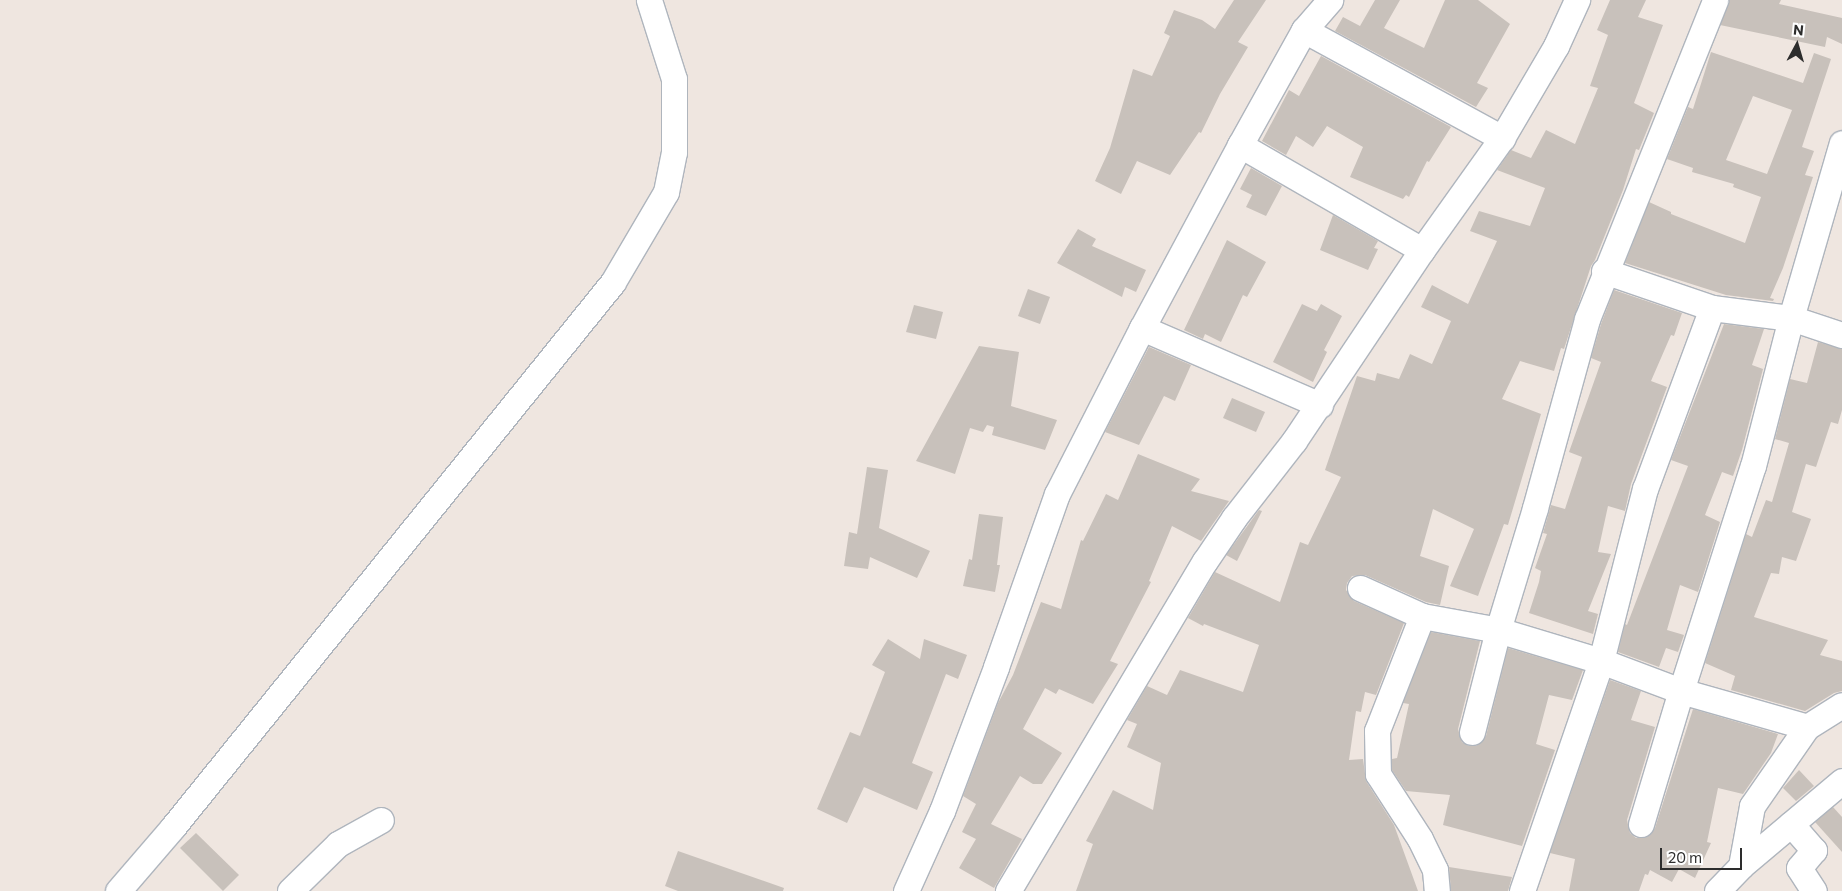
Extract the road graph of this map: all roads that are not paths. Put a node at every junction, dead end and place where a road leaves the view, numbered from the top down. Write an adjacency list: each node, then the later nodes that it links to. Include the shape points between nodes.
1 (649, 0): 29 (street, via 674,79 674,152 666,192 613,282)
2 (1330, 0): 5 (street)
3 (1577, 0): 6 (street, via 1556,46)
4 (1715, 0): 10 (street)
5 (1304, 30): 6 (street); 8 (street)
6 (1502, 138): 9 (street)
7 (1842, 143): 12 (street)
8 (1240, 145): 9 (street); 13 (street)
9 (1422, 250): 15 (street)
10 (1604, 270): 11 (street); 18 (street)
11 (1712, 308): 12 (street); 19 (street, via 1645,489)
12 (1791, 318): 14 (street); 20 (street, via 1753,466)
13 (1142, 328): 15 (street); 31 (street, via 1057,494 942,810)
14 (1842, 335)
15 (1320, 406): 32 (street, via 1205,561)
16 (1360, 588): 17 (street)
17 (1422, 616): 18 (street); 33 (street, via 1377,731 1378,774 1420,839 1435,870)
18 (1498, 630): 19 (street); 23 (street)
19 (1601, 661): 20 (street); 34 (street)
20 (1681, 691): 22 (street); 26 (street)
21 (1842, 705): 22 (street)
22 (1807, 728): 28 (street, via 1752,806)
23 (1472, 732)
24 (1842, 781): 27 (street)
25 (381, 820): 30 (street, via 338,844)
26 (1641, 824)
27 (1791, 824): 28 (street); 36 (street, via 1814,850 1799,868)
28 (1742, 866): 35 (street)
29 (118, 891)
30 (290, 891)
31 (906, 891)
32 (1008, 891)
33 (1437, 891)
34 (1522, 891)
35 (1717, 891)
36 (1814, 891)

